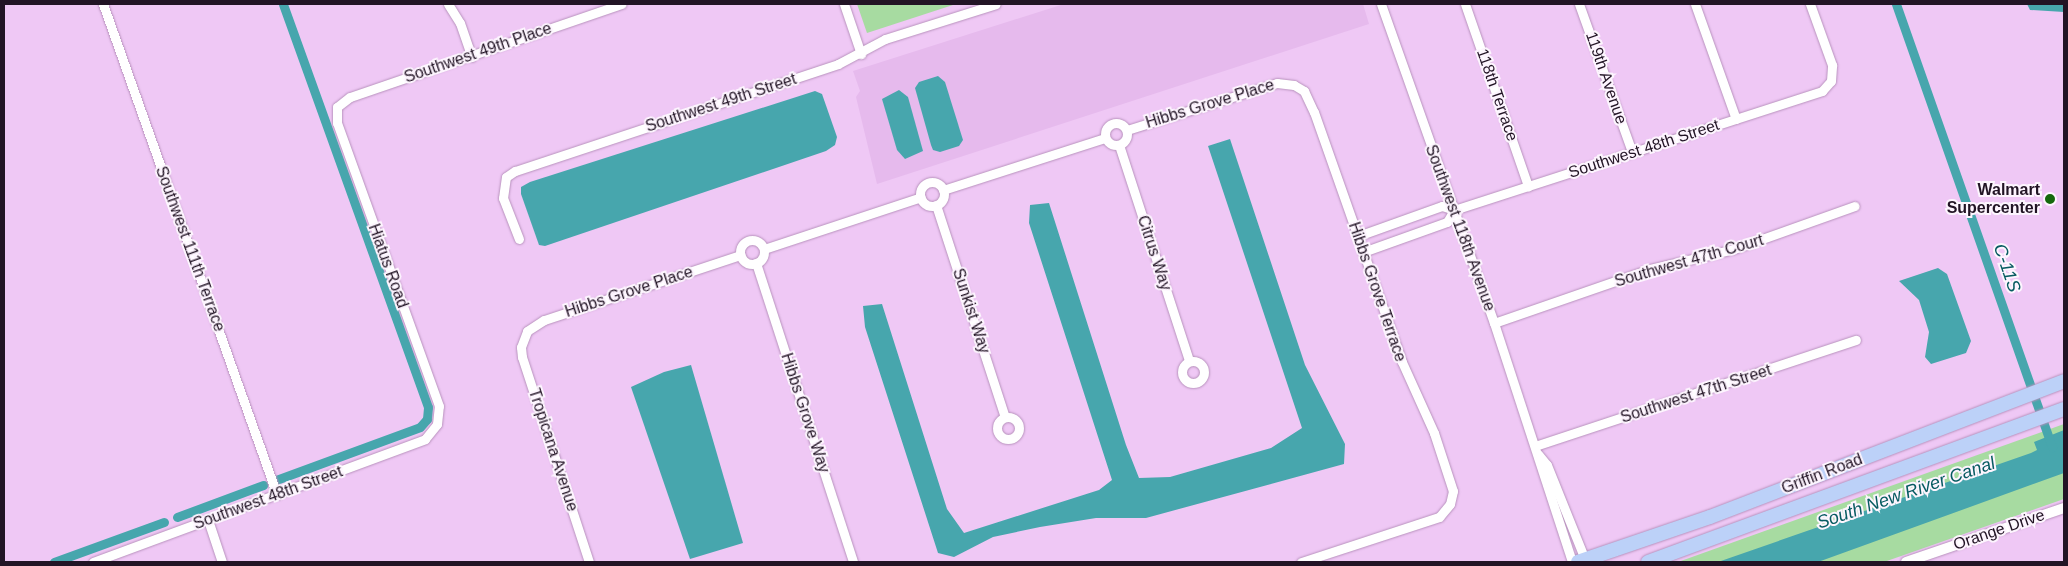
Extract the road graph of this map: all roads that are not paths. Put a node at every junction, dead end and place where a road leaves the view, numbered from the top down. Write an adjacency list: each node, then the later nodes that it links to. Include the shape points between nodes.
1 (103, 4): 41 (street, Southwest 111th Terrace)
2 (448, 4): 12 (street, via 460,23)
3 (622, 4): 12 (street, Southwest 49th Place)
4 (844, 4): 11 (street)
5 (996, 4): 11 (street, Southwest 49th Street, via 886,39)
6 (1381, 4): 25 (street, Southwest 118th Avenue)
7 (1465, 4): 20 (street, 118th Terrace)
8 (1580, 4): 19 (street, 119th Avenue)
9 (1695, 4): 15 (street)
10 (1810, 4): 15 (street, Southwest 48th Street, via 1832,65 1831,81 1822,92)
11 (861, 54): 27 (street, Southwest 49th Street, via 515,171 506,177 503,198)
12 (472, 56): 14 (street, Southwest 49th Place, via 350,97)
13 (1294, 84): 16 (street, Hibbs Grove Place, via 1277,82); 26 (street, Hibbs Grove Terrace, via 1310,101)
14 (337, 107): 39 (street, Hiatus Road, via 337,123 439,406)
15 (1736, 119): 19 (street, Southwest 48th Street)
16 (1127, 130): 17 (street, via 1118,123 1111,124 1106,129); 18 (street, via 1127,138)
17 (1105, 138): 18 (street); 21 (street)
18 (1118, 145): 35 (street, Citrus Way)
19 (1632, 152): 20 (street, Southwest 48th Street)
20 (1528, 186): 25 (street, Southwest 48th Street)
21 (943, 190): 22 (street, via 936,183 928,183 922,187); 23 (street, via 942,200)
22 (921, 198): 23 (street, via 925,204); 28 (street)
23 (936, 204): 38 (street, Sunkist Way)
24 (1855, 206): 32 (street, Southwest 47th Court, via 1734,249 1650,269)
25 (1454, 210): 26 (street, Southwest 48th Street, via 1442,206); 29 (street, Southwest 48th Street, via 1447,222); 32 (street, Southwest 118th Avenue)
26 (1358, 236): 29 (street, Hibbs Grove Terrace)
27 (519, 238)
28 (764, 249): 30 (street, via 758,241 751,240 743,244); 31 (street, via 763,258)
29 (1364, 252): 48 (street, Hibbs Grove Terrace, via 1405,371 1434,433 1453,490 1450,504 1433,520)
30 (740, 255): 31 (street, via 746,262); 33 (street, Hibbs Grove Place, via 544,320 533,326)
31 (756, 263): 47 (street, Hibbs Grove Way)
32 (1494, 323): 40 (street, Southwest 118th Avenue)
33 (524, 338): 46 (street, Tropicana Avenue, via 522,357)
34 (1856, 340): 40 (street, Southwest 47th Street)
35 (1189, 361)
36 (2060, 383): 49 (main road, Griffin Road, via 1710,517)
37 (2064, 409): 50 (main road, Griffin Road)
38 (1005, 417)
39 (437, 424): 41 (street, Southwest 48th Street, via 425,439)
40 (1536, 450): 49 (street, Southwest 118th Avenue, via 1547,465)
41 (277, 495): 43 (street, Southwest 48th Street)
42 (2064, 508): 51 (street, Orange Drive)
43 (208, 520): 44 (street, Southwest 48th Street); 45 (street)
44 (93, 562)
45 (222, 562)
46 (589, 562)
47 (853, 562)
48 (1301, 562)
49 (1580, 562)
50 (1648, 562)
51 (1906, 562)

